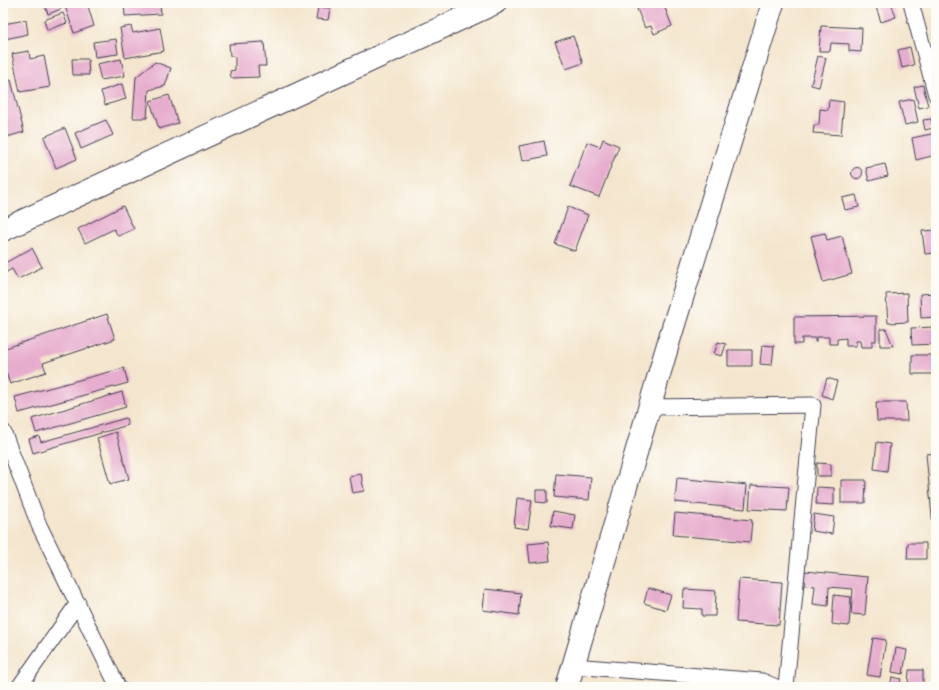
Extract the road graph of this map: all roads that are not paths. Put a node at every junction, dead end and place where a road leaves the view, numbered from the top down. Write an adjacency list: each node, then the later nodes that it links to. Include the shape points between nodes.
1 (495, 3): 5 (main road)
2 (773, 3): 6 (main road)
3 (912, 3): 4 (street)
4 (936, 95)
5 (3, 230)
6 (649, 407): 9 (main road); 14 (street, via 813,405)
7 (3, 431): 8 (street, via 39,525)
8 (78, 603): 10 (street); 11 (street)
9 (573, 666): 12 (main road); 13 (street, via 762,681)
10 (19, 687)
11 (118, 687)
12 (567, 687)
13 (776, 687)
14 (786, 687)

